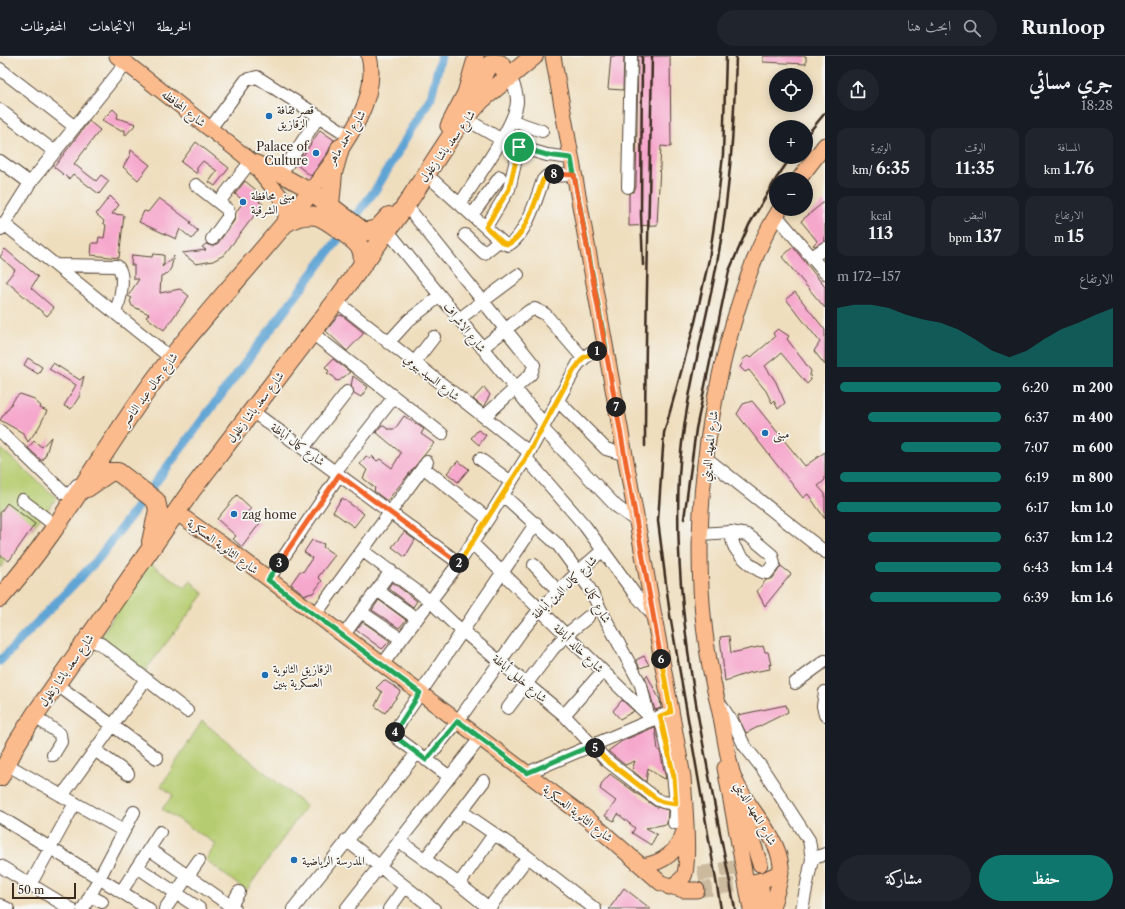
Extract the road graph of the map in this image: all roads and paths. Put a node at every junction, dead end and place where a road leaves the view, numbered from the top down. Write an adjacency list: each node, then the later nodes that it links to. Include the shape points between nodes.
1 (369, 56): 18 (main road, شارع احمد ماهر, via 372,74 368,99)
2 (476, 56): 13 (main road, via 466,93)
3 (534, 56): 8 (highway, شارع سعد باشا زغلول)
4 (553, 56): 22 (main road)
5 (631, 56): 32 (street)
6 (121, 59): 14 (street); 15 (main road, شارع المحافظه)
7 (0, 69): 14 (street)
8 (510, 77): 11 (highway, شارع سعد باشا زغلول, via 490,92); 12 (street, via 518,100); 13 (highway, شارع سعد باشا زغلول, via 500,64 489,65 472,97)
9 (0, 110): 21 (street)
10 (318, 116): 15 (street, via 260,78 253,77 246,80); 18 (street); 26 (street)
11 (464, 118): 17 (street); 27 (highway, شارع سعد باشا زغلول)
12 (513, 121): 16 (street); 17 (street)
13 (448, 126): 42 (highway, شارع سعد باشا زغلول)
14 (75, 127): 21 (street)
15 (210, 129): 24 (main road, شارع المحافظه)
16 (542, 131)
17 (500, 140): 20 (street); 35 (street)
18 (344, 142): 33 (main road, شارع احمد ماهر); 37 (highway, via 333,173)
19 (825, 145): 25 (main road)
20 (519, 147): 22 (street, via 547,155); 44 (street, via 509,189)
21 (55, 152): 30 (street)
22 (571, 158): 28 (main road)
23 (0, 161): 30 (street)
24 (251, 161): 26 (main road, شارع المحافظه); 34 (street); 41 (main road, شارع المحافظه, via 284,200)
25 (804, 172)
26 (281, 174): 33 (main road, شارع المحافظه)
27 (426, 174): 35 (street); 36 (highway, شارع سعد باشا زغلول)
28 (574, 175): 47 (street, via 547,176 543,180 536,213 511,244); 64 (main road)
29 (500, 177): 38 (street)
30 (30, 183): 43 (street)
31 (196, 185): 34 (street)
32 (628, 187)
33 (311, 191): 37 (highway); 41 (highway, شارع جمال عبد الناصر)
34 (219, 202): 46 (street, via 229,214)
35 (460, 204): 38 (street)
36 (406, 205): 42 (highway, شارع سعد باشا زغلول); 56 (street)
37 (327, 210): 41 (highway); 48 (highway)
38 (472, 215): 44 (street)
39 (776, 216): 81 (main road, شارع المعهد الديني, via 748,272 717,390)
40 (781, 216): 50 (street)
41 (286, 223): 65 (highway, شارع جمال عبد الناصر)
42 (387, 224): 48 (highway, شارع سعد باشا زغلول); 48 (highway, via 377,228); 54 (street, شارع الاشراف)
43 (2, 226): 51 (street)
44 (486, 227): 47 (street)
45 (465, 234): 47 (street, via 487,256)
46 (212, 239)
47 (500, 240)
48 (362, 244): 55 (highway, شارع سعد باشا زغلول)
49 (825, 248): 50 (street)
50 (812, 257): 52 (street)
51 (56, 265): 57 (street); 57 (street, via 117,266 120,272 121,299)
52 (825, 273)
53 (518, 275): 56 (street)
54 (440, 296): 58 (street, شارع الاشراف); 62 (street, via 409,320)
55 (336, 301): 60 (highway, شارع سعد باشا زغلول); 62 (street, شارع السيد بيومي)
56 (483, 301): 58 (street); 59 (street)
57 (114, 312): 65 (street)
58 (459, 320): 63 (street, شارع الاشراف)
59 (505, 329): 63 (street); 66 (street, via 535,309 545,314); 68 (street, via 534,368)
60 (312, 333): 70 (street); 72 (highway, شارع سعد باشا زغلول)
61 (434, 337): 67 (street)
62 (388, 343): 67 (street, شارع السيد بيومي)
63 (482, 348): 68 (street, شارع الاشراف)
64 (606, 348): 66 (street); 79 (main road)
65 (171, 358): 75 (highway, شارع جمال عبد الناصر)
66 (583, 358): 71 (street)
67 (414, 363): 73 (street, شارع السيد بيومي)
68 (514, 389): 73 (street); 74 (street, شارع الاشراف)
69 (347, 392): 78 (street)
70 (394, 396): 77 (street); 84 (street)
71 (557, 400): 74 (street); 79 (street, via 606,449)
72 (252, 411): 78 (street, شارع كمال أباظة); 86 (highway, شارع سعد باشا زغلول)
73 (484, 417): 80 (street, شارع السيد بيومي)
74 (543, 426): 80 (street); 94 (street, شارع الاشراف, via 616,506)
75 (120, 430): 76 (street, via 107,438 70,494 64,493); 83 (highway, via 117,448); 87 (highway, شارع جمال عبد الناصر)
76 (0, 431)
77 (442, 434)
78 (303, 448): 84 (street, شارع كمال أباظة)
79 (623, 454): 94 (main road)
80 (527, 455): 85 (street); 100 (street, شارع السيد بيومي)
81 (706, 458): 98 (main road, شارع المعهد الديني); 103 (street)
82 (480, 460): 85 (street)
83 (120, 469): 87 (highway, via 110,472); 89 (highway)
84 (337, 473): 91 (street, شارع كمال أباظة); 109 (street)
85 (511, 482): 88 (street)
86 (191, 491): 89 (highway, via 172,501); 92 (highway, شارع سعد باشا زغلول)
87 (78, 495): 96 (highway, شارع جمال عبد الناصر)
88 (503, 495): 93 (street); 95 (street, شارع كمال)
89 (160, 499): 102 (highway)
90 (22, 500): 96 (street)
91 (391, 513): 93 (street, via 425,464); 101 (street); 104 (street, شارع كمال أباظة)
92 (172, 518): 102 (highway, شارع سعد باشا زغلول); 109 (main road, شارع الثانوية العسكرية, via 180,515)
93 (488, 519): 99 (street)
94 (636, 521): 117 (main road)
95 (536, 524): 107 (street, شارع كمال); 108 (street)
96 (57, 527): 112 (highway, شارع جمال عبد الناصر)
97 (731, 532): 98 (street)
98 (700, 534): 135 (main road, شارع المعهد الديني, via 704,628)
99 (472, 543): 104 (street); 108 (street, شارع خالد أباظة)
100 (603, 550): 107 (street, شارع كمال الدين أباظة); 117 (street, شارع السيد بيومي)
101 (363, 551): 106 (street, شارع خليل أباظة); 116 (street)
102 (148, 552): 123 (highway, شارع سعد باشا زغلول)
103 (825, 552)
104 (459, 563): 113 (street)
105 (534, 565): 111 (street)
106 (391, 571): 110 (street); 113 (street, شارع خليل أباظة)
107 (578, 571): 111 (street, شارع كمال الدين أباظة); 141 (street, شارع كمال, via 597,601)
108 (502, 573): 114 (street, شارع خالد أباظة); 120 (street)
109 (268, 580): 116 (main road, شارع الثانوية العسكرية)
110 (377, 590): 115 (street); 119 (street)
111 (558, 591): 114 (street, شارع كمال الدين أباظة)
112 (0, 598)
113 (430, 600): 119 (street); 120 (street, شارع خليل أباظة)
114 (540, 609): 121 (street, شارع خالد أباظة); 125 (street, شارع كمال الدين أباظة)
115 (361, 612): 122 (street); 124 (street)
116 (316, 615): 122 (main road, شارع الثانوية العسكرية)
117 (654, 616): 141 (main road)
118 (588, 618): 121 (street)
119 (416, 619): 124 (street)
120 (462, 631): 125 (street, شارع خليل أباظة); 134 (street)
121 (566, 635): 128 (street, شارع خالد أباظة); 130 (street)
122 (343, 636): 127 (main road, شارع الثانوية العسكرية)
123 (88, 640): 129 (street, via 101,644); 132 (highway, شارع سعد باشا زغلول)
124 (401, 640): 127 (street)
125 (500, 661): 130 (street, شارع خليل أباظة); 142 (street, شارع كمال الدين أباظة)
126 (825, 661): 131 (street)
127 (382, 664): 134 (main road, شارع الثانوية العسكرية)
128 (603, 671): 138 (street); 141 (street, شارع خالد أباظة)
129 (146, 679): 137 (street); 143 (street)
130 (526, 683): 136 (street); 138 (street, شارع خليل أباظة)
131 (795, 683)
132 (56, 684): 140 (highway, شارع سعد باشا زغلول); 143 (street)
133 (825, 692): 139 (street)
134 (420, 693): 142 (main road, شارع الثانوية العسكرية); 148 (street, via 395,730 397,738)
135 (714, 694): 153 (main road, شارع المعهد الديني); 173 (street, via 744,745 806,834 811,846); 208 (main road, شارع المعهد الديني, via 714,708)
136 (508, 708)
137 (187, 711)
138 (564, 715): 145 (street, شارع خليل أباظة)
139 (825, 715)
140 (34, 716): 147 (street, via 60,734 61,742); 150 (highway, شارع سعد باشا زغلول)
141 (658, 716): 145 (street); 158 (street, شارع كمال, via 674,777); 162 (main road, via 684,790)
142 (458, 721): 144 (main road, شارع الثانوية العسكرية); 148 (street, شارع كمال الدين أباظة)
143 (113, 726): 146 (street); 149 (street)
144 (481, 737): 151 (main road, شارع الثانوية العسكرية); 154 (street)
145 (593, 745): 151 (street); 158 (street, شارع خليل أباظة, via 606,760 658,800)
146 (96, 751): 152 (street); 156 (street)
147 (53, 755)
148 (422, 756): 154 (street); 166 (street, شارع كمال الدين أباظة)
149 (157, 758)
150 (3, 771): 156 (street)
151 (527, 773): 178 (main road, شارع الثانوية العسكرية, via 601,830)
152 (128, 774)
153 (733, 774): 180 (main road, شارع المعهد الديني, via 776,847); 180 (main road, via 753,865)
154 (450, 777): 167 (street)
155 (484, 781): 159 (street)
156 (62, 796): 157 (street)
157 (75, 803): 163 (street); 168 (street)
158 (676, 804): 162 (street, شارع كمال)
159 (461, 811): 165 (street); 172 (street)
160 (134, 812): 163 (street)
161 (0, 818): 168 (street)
162 (679, 826): 175 (main road); 178 (main road, via 682,839 670,855 652,865)
163 (124, 831): 183 (street)
164 (160, 832): 169 (street)
165 (494, 834): 171 (street); 184 (street)
166 (346, 840): 177 (street); 202 (street, شارع كمال الدين أباظة)
167 (399, 841): 172 (street); 177 (street)
168 (50, 849): 183 (street); 185 (street)
169 (149, 849): 179 (street); 182 (street)
170 (825, 854): 173 (street)
171 (528, 857): 206 (street); 207 (street)
172 (425, 859): 184 (street)
173 (812, 859): 211 (street)
174 (199, 860): 182 (street)
175 (686, 864): 181 (main road, via 690,872); 187 (main road, via 680,881)
176 (0, 866): 185 (street)
177 (380, 866): 186 (street); 203 (street)
178 (642, 866): 187 (main road, شارع الثانوية العسكرية)
179 (137, 867): 189 (street); 191 (street)
180 (781, 869): 209 (main road, via 755,882); 210 (main road, شارع المعهد الديني)
181 (698, 874)
182 (188, 876): 191 (street); 195 (street)
183 (100, 879): 189 (street); 192 (street)
184 (459, 884): 206 (street)
185 (30, 885): 197 (street)
186 (405, 887): 204 (street); 205 (street)
187 (669, 887): 188 (main road, شارع الثانوية العسكرية)
188 (697, 890)
189 (121, 892): 199 (street)
190 (239, 892): 195 (street)
191 (176, 893): 200 (street); 201 (street)
192 (90, 896): 193 (street); 198 (street)
193 (102, 902)
194 (0, 905): 196 (street)
195 (231, 908)
196 (8, 909)
197 (71, 909)
198 (83, 909)
199 (147, 909)
200 (165, 909)
201 (200, 909)
202 (293, 909)
203 (346, 909)
204 (389, 909)
205 (434, 909)
206 (489, 909)
207 (595, 909)
208 (751, 909)
209 (762, 909)
210 (772, 909)
211 (802, 909)

